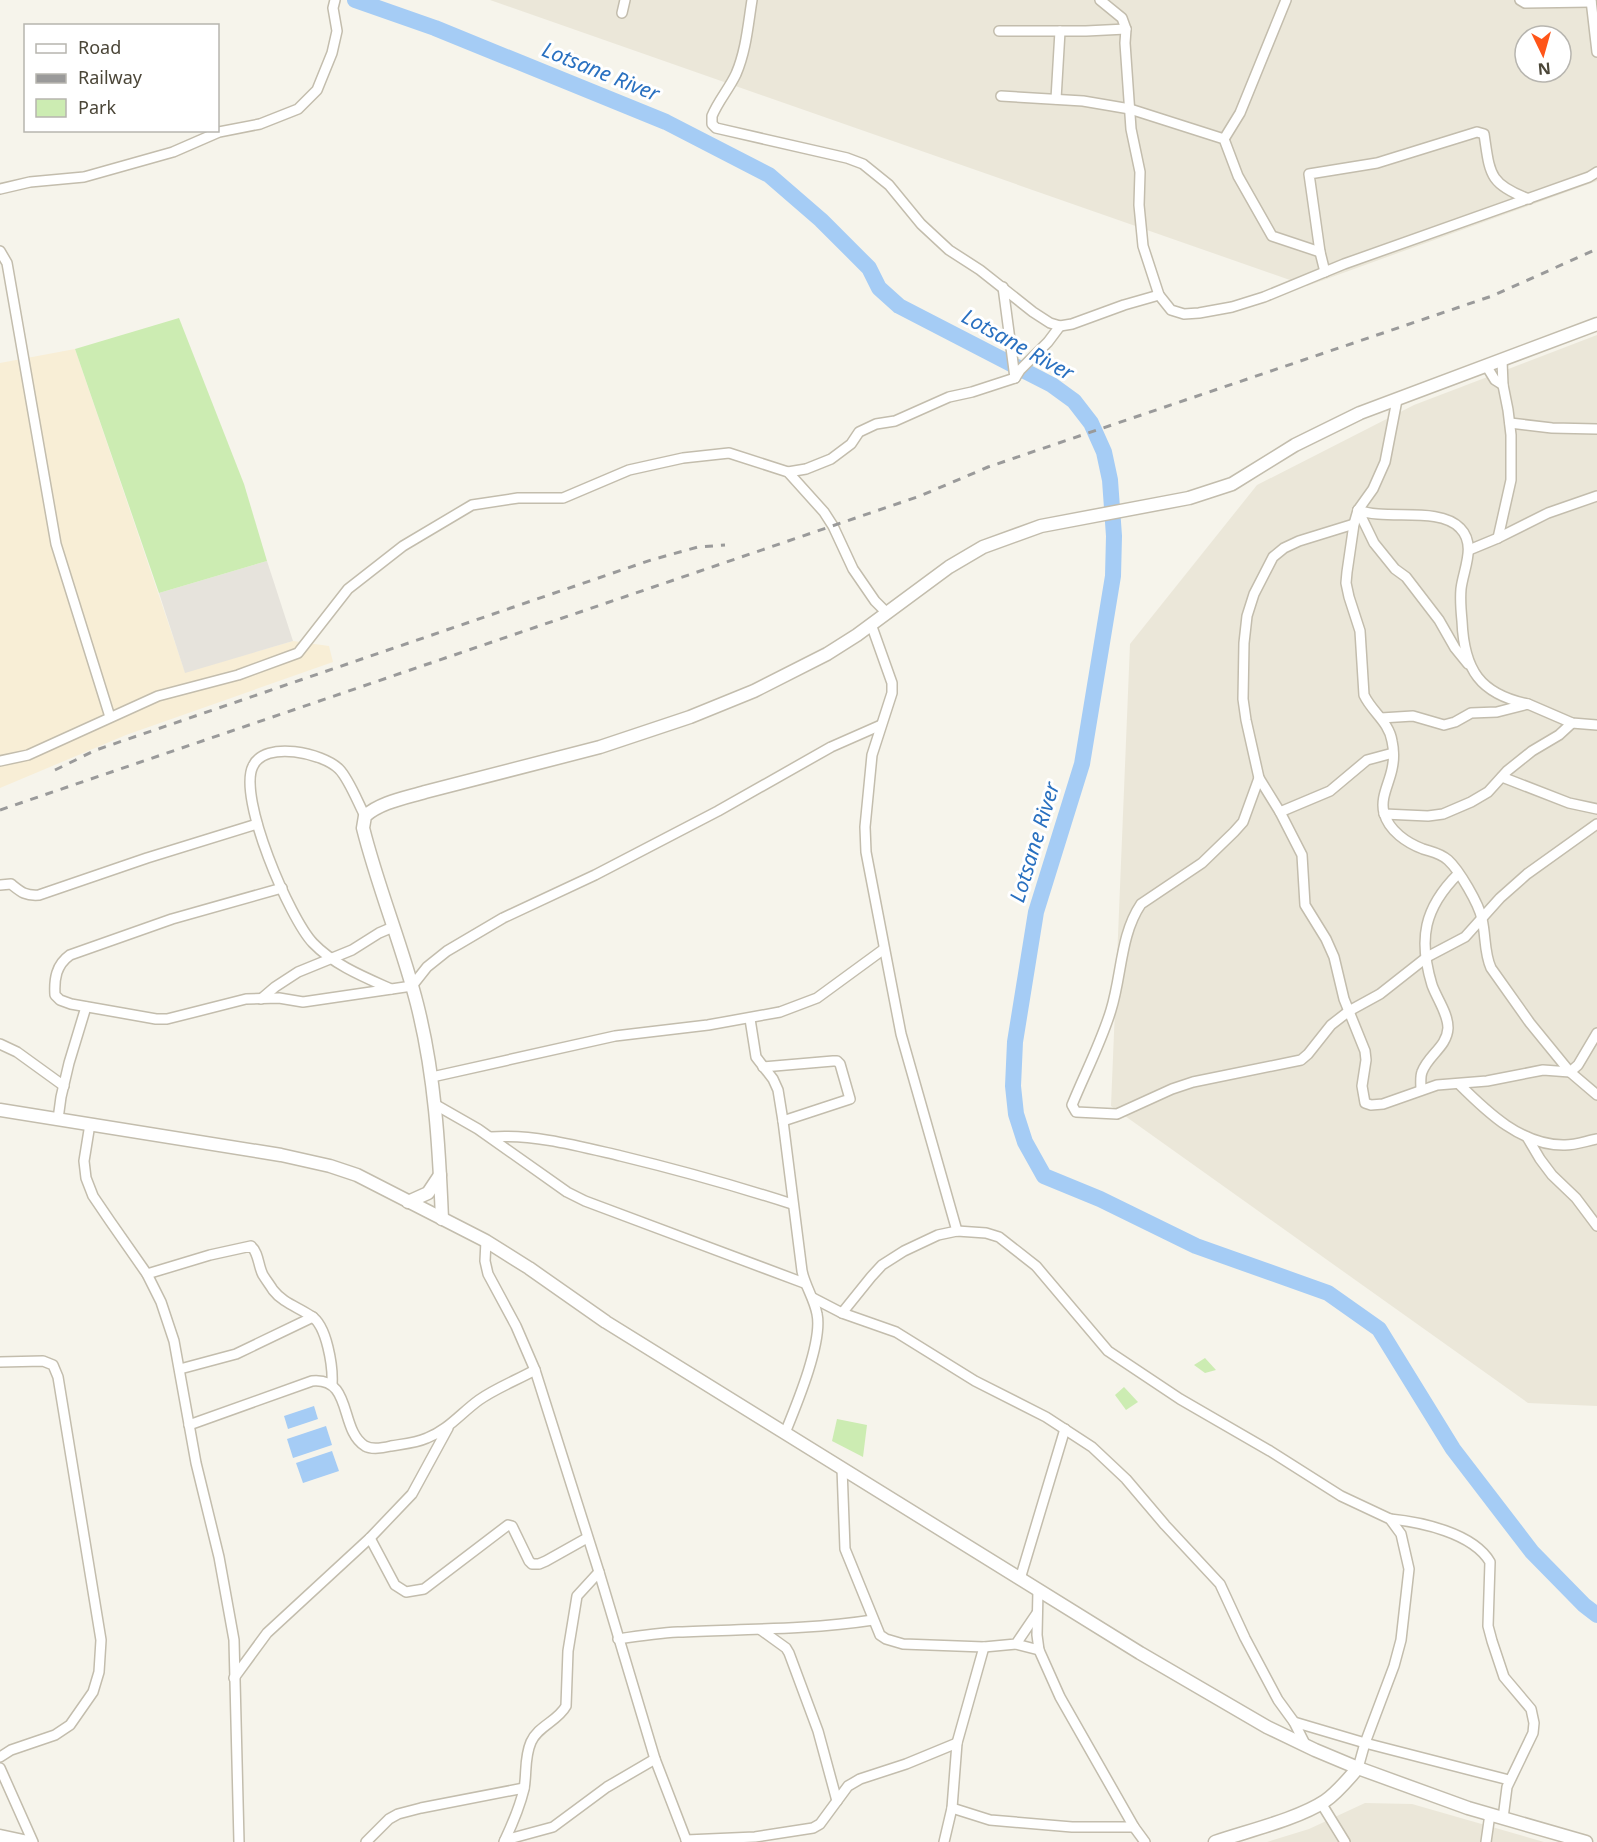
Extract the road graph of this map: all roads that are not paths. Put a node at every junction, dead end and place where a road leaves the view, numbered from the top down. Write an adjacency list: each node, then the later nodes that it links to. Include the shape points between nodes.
1 (335, 0): 18 (street, via 337,31 332,53 317,90 298,109 260,124 219,132 173,152 84,177)
2 (626, 0): 8 (street)
3 (752, 0): 23 (street, via 742,58 716,106 712,124 863,164 890,185 921,224 949,250)
4 (1100, 0): 9 (street, via 1122,18)
5 (1286, 0): 16 (street, via 1240,113)
6 (1520, 0): 7 (street)
7 (1591, 1): 12 (street)
8 (622, 13)
9 (1126, 29): 11 (street); 15 (street)
10 (999, 31): 11 (street)
11 (1060, 31): 14 (street)
12 (1597, 52)
13 (1000, 96): 14 (street)
14 (1056, 99): 15 (street)
15 (1130, 109): 16 (street); 24 (street, via 1140,172 1143,246)
16 (1224, 139): 21 (street, via 1238,176 1272,236)
17 (1597, 172): 19 (street)
18 (0, 189)
19 (1529, 199): 21 (street, via 1509,192 1496,181 1490,172 1484,134 1477,132 1377,163 1316,172 1309,174 1309,180); 22 (street)
20 (0, 251): 44 (street, via 7,263 56,544)
21 (1320, 252): 22 (street)
22 (1325, 272): 24 (street, via 1264,297 1199,313 1171,310)
23 (1003, 287): 26 (street, via 1033,312); 29 (street)
24 (1159, 295): 26 (street)
25 (1597, 324): 27 (street)
26 (1060, 326): 29 (street)
27 (1502, 361): 28 (street); 30 (street)
28 (1487, 367): 30 (street); 31 (street)
29 (1015, 378): 34 (street, via 949,396 895,421 876,424 859,432 851,444 831,459)
30 (1503, 385): 32 (street)
31 (1397, 400): 36 (street, via 1385,462); 40 (street, via 1331,426 1232,484 1189,498 1041,526 983,547)
32 (1509, 423): 33 (street); 38 (street, via 1510,487)
33 (1597, 429)
34 (788, 472): 40 (street, via 824,512 853,569); 44 (street, via 729,453 629,470 563,498 518,498 472,505 403,546 348,589 298,653 238,675 158,696)
35 (1597, 496): 38 (street, via 1548,513)
36 (1358, 510): 37 (street); 39 (street, via 1441,518 1462,529); 42 (street, via 1374,543 1439,620)
37 (1354, 524): 45 (street, via 1347,584 1360,631 1364,695); 52 (street, via 1284,548 1273,557 1254,594 1244,643 1243,699)
38 (1498, 538): 39 (street)
39 (1468, 549): 42 (street, via 1461,590)
40 (887, 613): 41 (street)
41 (871, 624): 47 (street, via 892,683); 56 (street, via 803,667 690,717 600,747 397,800)
42 (1469, 666): 43 (street, via 1488,689 1508,700)
43 (1528, 704): 45 (street, via 1497,712 1471,713 1444,725 1413,716); 46 (street)
44 (110, 717): 50 (street, via 28,755)
45 (1381, 718): 49 (street, via 1389,730)
46 (1572, 723): 48 (street); 51 (street)
47 (881, 725): 64 (street, via 872,755 865,827 866,852); 67 (street, via 831,747 595,875 503,918 447,951 427,967)
48 (1597, 725)
49 (1393, 753): 54 (street, via 1367,760 1330,790); 55 (street, via 1383,800)
50 (0, 761)
51 (1502, 777): 53 (street); 55 (street, via 1479,798 1443,814)
52 (1259, 778): 54 (street); 71 (street, via 1243,822 1234,832 1202,863 1137,911 1129,926 1112,1008 1073,1109 1118,1114 1194,1082 1301,1060 1331,1025)
53 (1597, 809)
54 (1280, 812): 71 (street, via 1302,855 1306,909 1329,946)
55 (1384, 814): 59 (street, via 1393,831 1438,853 1450,861)
56 (365, 816): 57 (street, via 341,771 332,763 277,750 262,755 250,775); 63 (street, via 363,828 368,848)
57 (257, 824): 60 (street, via 39,895 28,896 11,884); 61 (street)
58 (1597, 824): 62 (street, via 1527,873)
59 (1458, 874): 62 (street); 66 (street, via 1443,889 1430,912 1425,926)
60 (0, 885)
61 (282, 888): 65 (street, via 301,926); 70 (street, via 172,919 70,955 57,969 55,995)
62 (1482, 917): 66 (street, via 1460,941); 76 (street, via 1491,968)
63 (393, 927): 65 (street, via 352,950); 67 (street)
64 (885, 949): 72 (street, via 817,998); 95 (street, via 902,1034)
65 (330, 957): 68 (street); 69 (street, via 298,972)
66 (1427, 957): 71 (street, via 1380,994); 80 (street, via 1448,1027 1446,1038 1424,1068)
67 (412, 987): 68 (street); 77 (street)
68 (392, 989): 69 (street, via 303,1002)
69 (261, 999): 70 (street, via 246,999 167,1019)
70 (86, 1007): 79 (street)
71 (1349, 1011): 80 (street, via 1366,1060 1362,1086 1365,1103 1383,1104)
72 (750, 1019): 75 (street, via 756,1057); 77 (street, via 615,1036)
73 (1597, 1033): 76 (street)
74 (2, 1042): 79 (street)
75 (763, 1067): 85 (street, via 778,1090); 85 (street, via 837,1060 840,1065 850,1099)
76 (1570, 1072): 78 (street, via 1543,1070); 81 (street)
77 (432, 1077): 82 (street)
78 (1459, 1084): 80 (street); 88 (street, via 1490,1115)
79 (64, 1086): 84 (street)
80 (1420, 1090)
81 (1597, 1095)
82 (436, 1104): 87 (street); 90 (street)
83 (0, 1110): 84 (street)
84 (58, 1119): 86 (street)
85 (783, 1121): 92 (street)
86 (90, 1124): 91 (street, via 330,1166 357,1175); 97 (street, via 84,1161 86,1178 93,1196)
87 (491, 1137): 92 (street, via 568,1143); 98 (street, via 585,1201)
88 (1527, 1137): 89 (street, via 1564,1146); 94 (street, via 1552,1175)
89 (1597, 1139)
90 (440, 1174): 91 (street, via 428,1193); 93 (street)
91 (408, 1202): 93 (street)
92 (792, 1204): 98 (street)
93 (442, 1219): 96 (street)
94 (1597, 1226)
95 (957, 1232): 100 (street, via 938,1235 882,1265); 111 (street, via 999,1237 1036,1266 1108,1351 1341,1496)
96 (486, 1241): 104 (street, via 488,1274); 109 (street, via 606,1322)
97 (147, 1274): 101 (street, via 251,1246 277,1295); 103 (street, via 161,1302)
98 (804, 1283): 99 (street)
99 (813, 1298): 100 (street); 109 (street, via 818,1317 815,1341)
100 (842, 1313): 108 (street, via 896,1332 975,1381)
101 (314, 1317): 103 (street, via 236,1354); 105 (street, via 331,1359)
102 (0, 1362): 129 (street, via 43,1361 53,1365 58,1377 101,1640 93,1692 70,1725)
103 (180, 1370): 106 (street)
104 (535, 1370): 107 (street, via 479,1400); 113 (street)
105 (332, 1384): 106 (street, via 312,1381); 107 (street, via 354,1431 363,1445 373,1449 427,1439)
106 (189, 1425): 124 (street, via 231,1618)
107 (450, 1425): 112 (street, via 412,1494)
108 (1065, 1429): 115 (street); 125 (street, via 1092,1447 1126,1479 1215,1578 1278,1700)
109 (785, 1433): 110 (street)
110 (842, 1468): 115 (street); 118 (street, via 845,1549)
111 (1390, 1519): 127 (street, via 1407,1552 1408,1580 1399,1648); 133 (street, via 1438,1527 1479,1549 1490,1562 1488,1626 1504,1677 1531,1709 1534,1723 1533,1733)
112 (370, 1538): 113 (street, via 395,1585 406,1592 424,1589 508,1525 532,1564 546,1561); 124 (street, via 267,1633)
113 (587, 1538): 114 (street)
114 (599, 1572): 120 (street); 134 (street, via 577,1596 568,1651 566,1706 535,1734 525,1758)
115 (1020, 1579): 116 (street)
116 (1038, 1590): 117 (street); 128 (street, via 1267,1727)
117 (1037, 1613): 121 (street); 123 (street)
118 (873, 1620): 119 (street); 122 (street, via 886,1640)
119 (761, 1630): 120 (street, via 675,1632); 135 (street, via 789,1653 818,1731)
120 (618, 1639): 130 (street)
121 (1016, 1644): 122 (street); 123 (street)
122 (984, 1647): 126 (street)
123 (1039, 1650): 140 (street, via 1060,1697)
124 (234, 1678): 146 (street)
125 (1294, 1722): 127 (street); 128 (street)
126 (957, 1743): 135 (street, via 860,1779 848,1786); 137 (street)
127 (1365, 1743): 132 (street); 133 (street)
128 (1306, 1746): 132 (street)
129 (0, 1757)
130 (655, 1759): 142 (street, via 607,1786 553,1827); 143 (street)
131 (0, 1768): 145 (street)
132 (1358, 1768): 136 (street); 138 (street)
133 (1509, 1779): 139 (street)
134 (524, 1788): 142 (street); 147 (street, via 398,1814)
135 (837, 1801): 143 (street, via 820,1824 803,1830)
136 (1321, 1803): 150 (street); 151 (street)
137 (952, 1808): 140 (street, via 990,1820 1072,1827); 148 (street)
138 (1490, 1814): 139 (street); 152 (street)
139 (1503, 1818): 153 (street)
140 (1134, 1827): 149 (street)
141 (0, 1836): 144 (street)
142 (505, 1841)
143 (687, 1841)
144 (28, 1842)
145 (33, 1842)
146 (239, 1842)
147 (366, 1842)
148 (944, 1842)
149 (1145, 1842)
150 (1215, 1842)
151 (1345, 1842)
152 (1486, 1842)
153 (1586, 1842)

